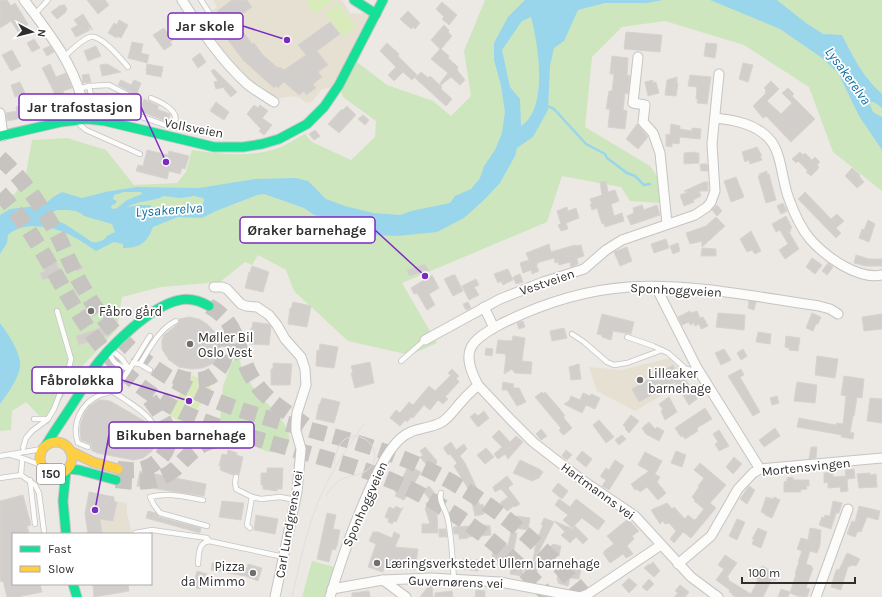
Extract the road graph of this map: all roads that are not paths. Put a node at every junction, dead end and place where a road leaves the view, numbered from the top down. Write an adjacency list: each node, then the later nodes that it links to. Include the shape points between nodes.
1 (24, 0): 7 (street)
2 (48, 0): 7 (lane)
3 (182, 0): 19 (street, via 224,61 247,84)
4 (201, 0): 9 (lane)
5 (354, 0): 8 (main road)
6 (384, 0): 8 (main road, Vollsveien)
7 (35, 14): 10 (street)
8 (376, 14): 24 (main road, Vollsveien, via 333,95 315,116 292,133 262,144 224,147 202,145)
9 (221, 28)
10 (65, 56): 12 (lane, via 88,38 95,36); 15 (street)
11 (638, 57): 27 (street, via 633,103 645,105 643,122 653,133 660,153)
12 (128, 67)
13 (719, 74): 21 (street, Vestveien)
14 (89, 86): 15 (lane); 16 (lane, via 109,84); 23 (lane, via 92,97 101,106)
15 (79, 89): 18 (street)
16 (132, 97)
17 (151, 98): 23 (lane, via 167,105 174,114 175,124 171,127)
18 (82, 99)
19 (274, 102)
20 (0, 113): 25 (street)
21 (715, 118): 27 (street, Vestveien, via 712,144 715,191 711,202 695,215); 28 (street, via 748,125 771,141 788,198 811,240 845,267 873,276)
22 (79, 120): 24 (main road, Vollsveien, via 105,121); 25 (main road, Vollsveien); 26 (lane, via 82,128)
23 (149, 120): 24 (lane)
24 (146, 131)
25 (2, 136)
26 (140, 154)
27 (668, 224): 31 (street, Vestveien, via 612,245 584,269 525,289)
28 (882, 275)
29 (214, 287): 79 (street, Carl Lundgrens vei, via 227,289 241,304 257,307 269,315 301,357 306,385 296,423 300,449)
30 (656, 287): 35 (street, Sponhoggveien, via 691,288 819,306); 37 (street, Sponhoggveien, via 626,287 566,298 534,309); 47 (street)
31 (484, 307): 37 (street); 41 (street, Vestveien)
32 (179, 309): 43 (main road, via 162,316)
33 (205, 310): 43 (main road, via 204,303 192,300 169,303 145,318)
34 (57, 311): 54 (lane, via 71,359 54,409)
35 (838, 314)
36 (176, 321): 46 (lane, via 160,333)
37 (494, 328): 50 (street, Sponhoggveien, via 473,343 469,354 469,366)
38 (572, 334): 42 (lane, via 614,365)
39 (150, 336): 45 (lane)
40 (627, 337): 42 (lane)
41 (425, 340): 44 (lane)
42 (662, 350): 47 (lane, via 686,369)
43 (113, 355): 48 (lane, via 124,360); 48 (lane, via 118,366); 52 (main road, via 81,391)
44 (401, 361)
45 (133, 363): 46 (lane); 48 (lane)
46 (140, 364): 49 (lane)
47 (697, 368): 66 (street)
48 (129, 369): 51 (lane)
49 (150, 370)
50 (478, 385): 89 (street, Hartmanns vei, via 533,442 628,511); 96 (street, Sponhoggveien, via 444,420 405,434 392,449 359,512)
51 (112, 391): 55 (lane, via 147,416); 58 (lane, via 89,401 77,418 75,436 78,443)
52 (70, 409): 56 (main road); 59 (main road, via 66,432)
53 (34, 419): 54 (lane)
54 (48, 419): 57 (lane, via 26,438)
55 (153, 426)
56 (44, 447): 59 (main road, 150, via 53,442 60,443); 60 (lane); 64 (main road, 150, via 40,454)
57 (23, 448)
58 (88, 448)
59 (68, 449): 65 (main road, via 84,459); 67 (main road, 150, via 71,462)
60 (9, 455): 61 (lane); 64 (lane)
61 (0, 456)
62 (882, 458): 66 (street, Mortensvingen)
63 (22, 462): 69 (lane)
64 (41, 465): 68 (main road, 150)
65 (118, 469)
66 (760, 469): 92 (street, Mortensvingen, via 738,489 711,536)
67 (67, 470): 68 (main road, 150, via 57,475); 73 (main road, via 79,470); 86 (main road, 150, via 63,501)
68 (48, 473): 74 (main road, 150)
69 (21, 475): 71 (lane); 72 (lane)
70 (236, 477): 77 (lane, via 236,489)
71 (0, 478)
72 (30, 480): 81 (lane); 84 (lane, via 39,494)
73 (116, 480)
74 (50, 483)
75 (441, 493): 93 (lane, via 440,498 449,528)
76 (54, 497): 85 (main road, 150)
77 (252, 497): 79 (lane); 83 (lane, via 247,526)
78 (203, 500): 82 (lane, via 161,494 150,496 160,513)
79 (296, 500): 90 (street, Carl Lundgrens vei)
80 (848, 509): 101 (street)
81 (35, 524)
82 (207, 526)
83 (250, 528)
84 (44, 531)
85 (59, 533)
86 (66, 533)
87 (135, 533): 88 (lane, via 152,530 207,538)
88 (209, 541): 90 (lane); 91 (lane, via 200,547)
89 (660, 544): 92 (street, Hartmanns vei); 93 (street, Guvernørens vei, via 580,597 500,582)
90 (284, 557): 98 (street, Carl Lundgrens vei)
91 (198, 564)
92 (678, 564): 100 (street, Hartmanns vei)
93 (454, 579): 94 (street, Guvernørens vei)
94 (383, 580): 96 (street, Guvernørens vei); 99 (street)
95 (68, 585): 97 (main road)
96 (331, 593)
97 (77, 597)
98 (275, 597)
99 (406, 597)
100 (718, 597)
101 (816, 597)

